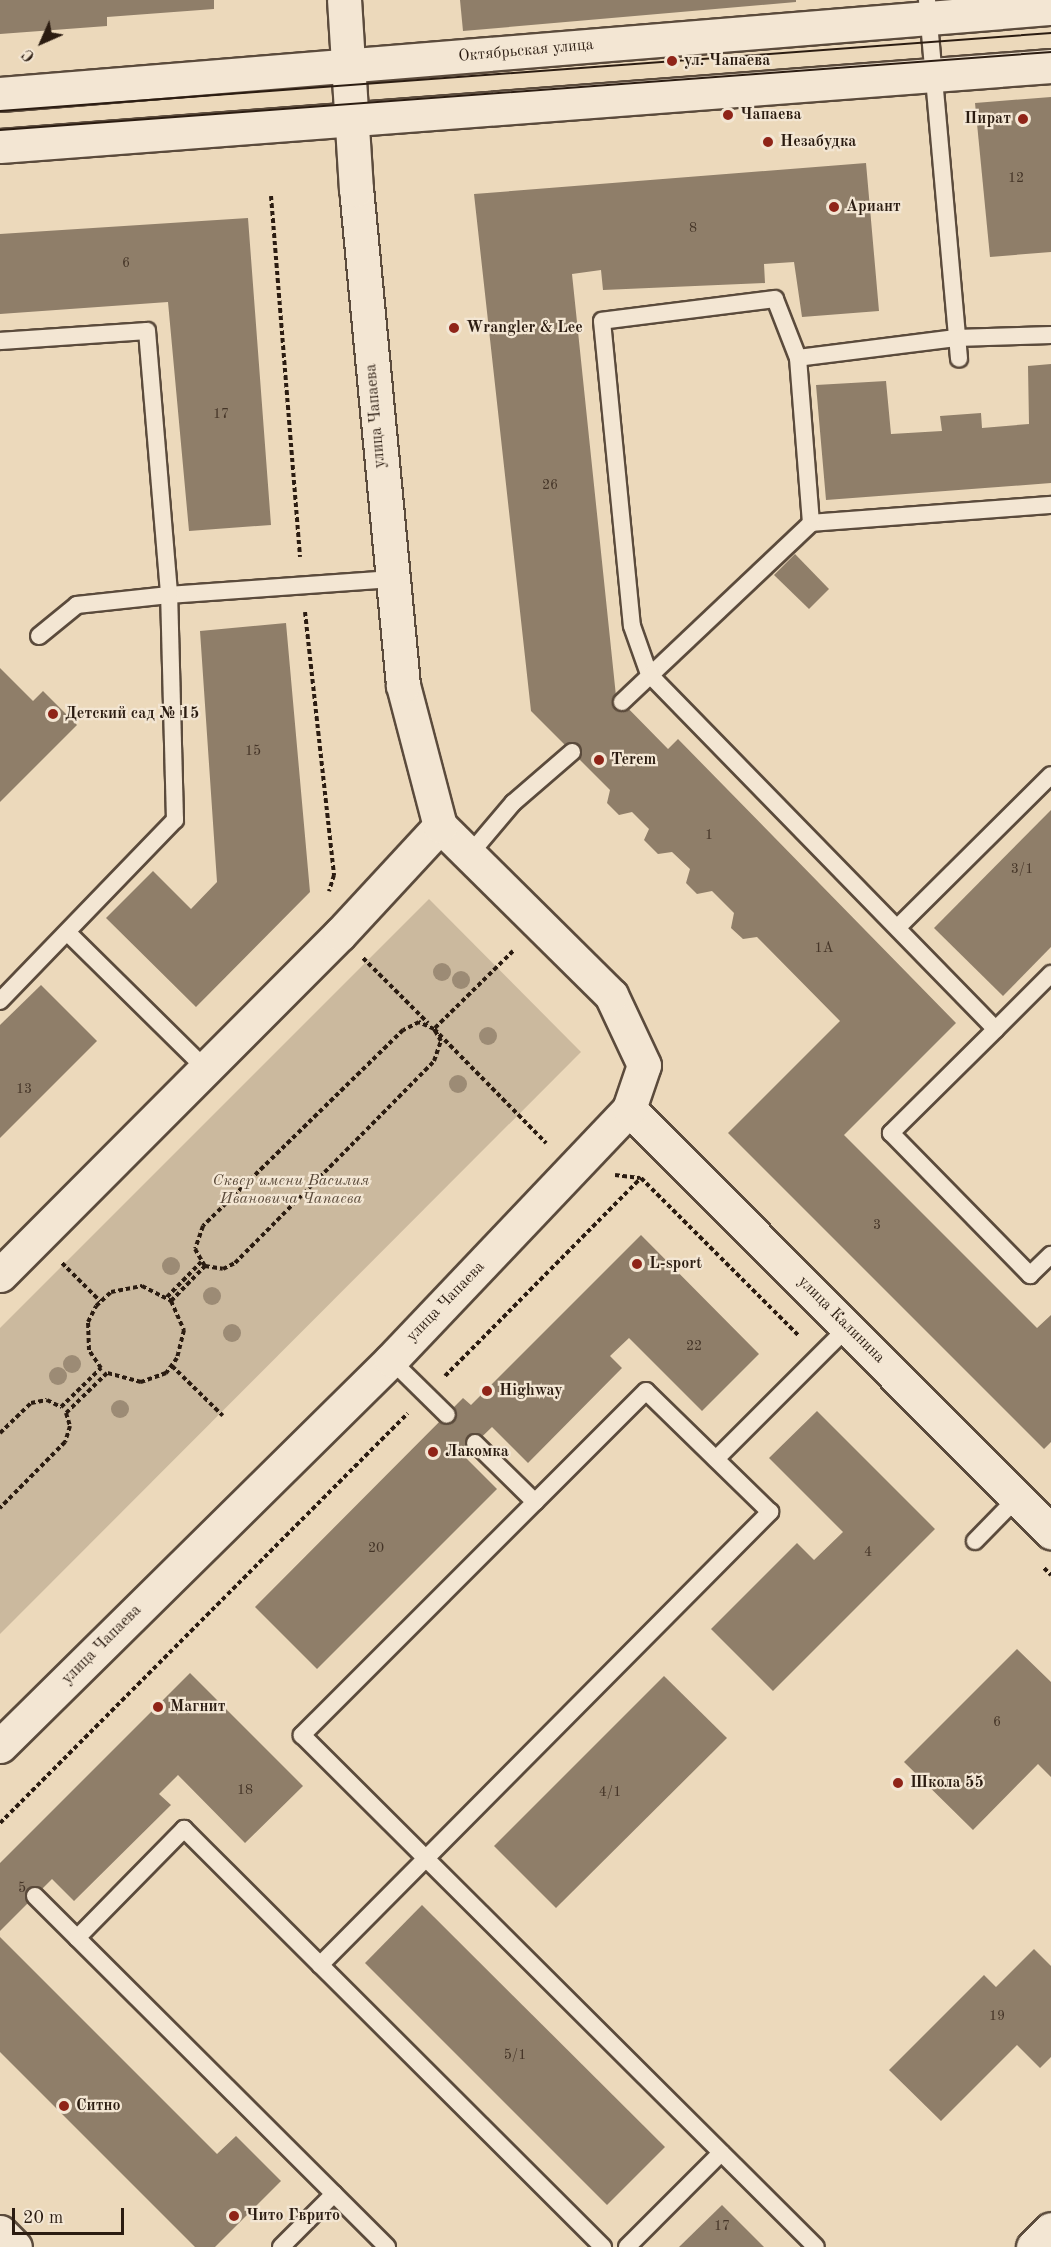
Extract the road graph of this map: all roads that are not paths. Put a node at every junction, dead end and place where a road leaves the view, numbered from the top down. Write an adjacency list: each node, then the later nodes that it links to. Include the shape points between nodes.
1 (344, 0): 4 (street, улица Чапаева)
2 (1051, 8): 3 (street, Октябрьская улица)
3 (928, 9): 4 (street, Октябрьская улица); 6 (lane)
4 (348, 66): 7 (street, Октябрьская улица); 8 (street, улица Чапаева)
5 (1051, 66): 6 (street)
6 (935, 74): 8 (street); 11 (lane)
7 (0, 94)
8 (351, 120): 9 (street); 17 (street, улица Чапаева)
9 (0, 146)
10 (1051, 335): 11 (lane)
11 (956, 338): 13 (lane); 14 (lane)
12 (0, 341): 18 (lane, via 147,331)
13 (798, 358): 16 (lane); 20 (lane, via 775,299 602,321 632,626)
14 (959, 359)
15 (1051, 505): 16 (lane)
16 (811, 523): 20 (lane)
17 (391, 579): 18 (lane); 24 (street, улица Чапаева, via 403,686)
18 (169, 595): 19 (lane, via 77,605); 27 (lane, via 175,820)
19 (39, 636)
20 (649, 674): 21 (lane); 26 (lane)
21 (622, 702)
22 (572, 752): 25 (lane, via 513,803)
23 (1051, 776): 26 (lane)
24 (440, 826): 25 (street, улица Чапаева); 31 (street, via 340,934)
25 (470, 855): 32 (street, улица Чапаева, via 611,995 644,1065)
26 (899, 926): 30 (lane)
27 (68, 933): 29 (lane); 31 (lane)
28 (1051, 974): 30 (lane)
29 (0, 1001)
30 (996, 1029): 33 (lane, via 891,1133 1030,1275)
31 (204, 1067): 34 (street)
32 (629, 1110): 35 (street, улица Калинина); 36 (street, улица Чапаева)
33 (1051, 1255)
34 (0, 1275)
35 (848, 1328): 39 (lane); 40 (street, улица Калинина)
36 (391, 1360): 37 (lane); 44 (street, улица Чапаева)
37 (447, 1415)
38 (475, 1443): 41 (lane)
39 (716, 1459): 41 (lane, via 646,1390); 45 (lane, via 770,1512)
40 (1017, 1498): 42 (street, улица Калинина); 43 (lane)
41 (535, 1502): 45 (lane, via 302,1735)
42 (1049, 1525)
43 (975, 1541)
44 (0, 1746)
45 (426, 1858): 48 (lane); 49 (lane)
46 (35, 1896): 47 (lane)
47 (77, 1938): 48 (lane, via 184,1829); 50 (lane)
48 (320, 1965): 56 (lane)
49 (721, 2153): 57 (lane); 58 (lane)
50 (334, 2194): 54 (lane); 55 (lane)
51 (1051, 2229): 59 (street)
52 (0, 2232): 53 (street)
53 (15, 2247)
54 (281, 2247)
55 (387, 2247)
56 (603, 2247)
57 (627, 2247)
58 (816, 2247)
59 (1033, 2247)

